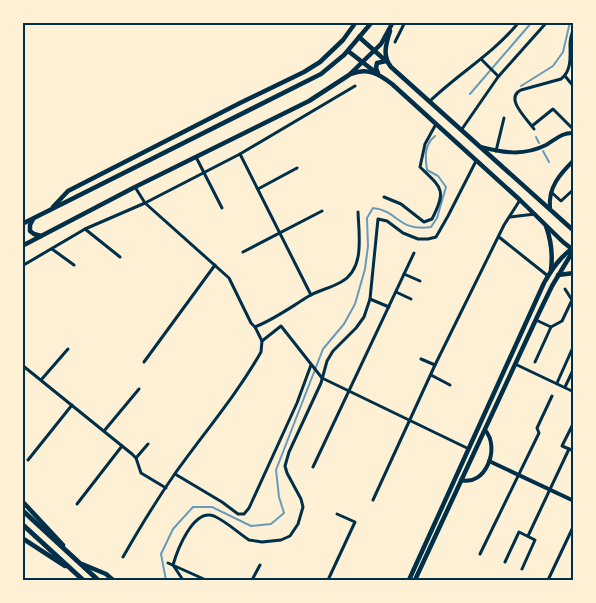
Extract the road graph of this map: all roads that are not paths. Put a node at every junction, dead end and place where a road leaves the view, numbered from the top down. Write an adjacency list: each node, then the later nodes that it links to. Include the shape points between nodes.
1 (356, 22): 43 (main road, via 343,40 304,72 68,191)
2 (372, 22): 8 (main road)
3 (405, 22): 9 (street)
4 (518, 22): 12 (street, via 500,44)
5 (547, 22): 17 (street)
6 (392, 24): 10 (main road); 14 (main road, via 385,49)
7 (574, 27): 18 (street, via 570,64)
8 (359, 37): 10 (main road); 11 (main road)
9 (396, 42)
10 (374, 50): 13 (main road); 14 (main road)
11 (348, 51): 13 (main road); 43 (main road, via 321,74)
12 (481, 59): 17 (street); 21 (street)
13 (362, 62): 15 (main road); 16 (main road)
14 (387, 62): 16 (main road, via 377,63); 21 (main road)
15 (349, 75): 16 (main road, via 365,70); 29 (main road, via 309,101)
16 (379, 75): 23 (main road)
17 (498, 76): 24 (street)
18 (565, 76): 20 (street); 25 (street, via 516,92 514,99 533,128 553,109)
19 (355, 86): 28 (street)
20 (574, 87)
21 (430, 101): 24 (main road)
22 (504, 118): 27 (street)
23 (436, 124): 31 (main road); 38 (street, via 425,144 420,167 439,186 442,196 432,219 424,222 401,204)
24 (462, 129): 26 (main road)
25 (574, 132): 27 (street, via 531,151)
26 (479, 146): 27 (street); 42 (main road)
27 (496, 151)
28 (240, 154): 33 (street); 35 (street)
29 (196, 156): 33 (street); 34 (main road)
30 (574, 160): 37 (street, via 557,178)
31 (476, 161): 39 (main road); 74 (street, via 448,216 432,239 403,233 387,221 378,219)
32 (297, 168): 35 (street)
33 (204, 172): 40 (street); 41 (street)
34 (135, 187): 40 (street); 54 (main road)
35 (258, 189): 53 (street)
36 (574, 189): 37 (street, via 561,201)
37 (551, 192): 42 (street)
38 (384, 197)
39 (520, 200): 46 (main road); 47 (street)
40 (145, 203): 51 (street); 64 (street)
41 (222, 208)
42 (550, 208): 52 (main road)
43 (51, 210): 48 (main road)
44 (322, 211): 53 (street)
45 (358, 212): 73 (street, via 360,245 355,268 340,283)
46 (535, 214): 47 (street); 50 (main road)
47 (509, 217): 55 (street)
48 (34, 218): 49 (main road); 54 (main road, via 30,231)
49 (22, 224)
50 (545, 225): 58 (main road); 68 (main road, via 552,259)
51 (85, 229): 59 (street); 62 (street)
52 (574, 230)
53 (280, 233): 60 (street); 73 (street)
54 (42, 236): 57 (main road)
55 (499, 237): 68 (street); 89 (street)
56 (22, 238): 57 (main road)
57 (22, 245)
58 (573, 248): 68 (main road); 69 (main road)
59 (52, 249): 63 (street); 65 (street)
60 (243, 252)
61 (414, 254): 67 (street)
62 (120, 257)
63 (74, 265)
64 (216, 265): 78 (street, via 229,278); 84 (street)
65 (22, 266)
66 (574, 273): 69 (main road)
67 (404, 274): 70 (street); 72 (street)
68 (549, 274): 108 (main road)
69 (558, 275): 77 (main road)
70 (420, 281)
71 (565, 289): 79 (street, via 572,300 562,321)
72 (396, 292): 75 (street); 76 (street)
73 (311, 295): 78 (street)
74 (370, 299): 76 (street); 92 (street, via 356,328 333,351)
75 (411, 299)
76 (390, 307): 98 (street)
77 (536, 320): 79 (street); 87 (main road)
78 (255, 327): 80 (street)
79 (551, 327): 85 (street)
80 (262, 341): 86 (street, via 281,326); 115 (street, via 261,352 240,386)
81 (574, 345): 94 (street)
82 (68, 349): 93 (street)
83 (421, 360): 89 (street)
84 (144, 362)
85 (535, 362)
86 (312, 364): 92 (street); 115 (street, via 244,514 238,514)
87 (516, 364): 94 (street); 104 (main road)
88 (22, 365): 93 (street)
89 (435, 365): 91 (street)
90 (574, 368): 96 (street)
91 (431, 374): 95 (street); 102 (street)
92 (322, 378): 98 (street); 135 (street, via 285,466 303,507 290,536 281,540 249,540 214,516 204,516 192,524)
93 (41, 380): 101 (street)
94 (557, 383): 96 (street)
95 (450, 385)
96 (565, 387): 99 (street)
97 (139, 389): 105 (street)
98 (348, 390): 102 (street); 114 (street)
99 (574, 392)
100 (552, 396): 116 (street)
101 (72, 405): 105 (street); 112 (street)
102 (410, 419): 108 (street); 120 (street)
103 (574, 422): 109 (street, via 562,446)
104 (485, 430): 113 (street, via 492,443); 117 (main road)
105 (104, 431): 107 (street)
106 (148, 444): 111 (street)
107 (122, 446): 111 (street); 123 (street)
108 (469, 449): 146 (main road)
109 (569, 449): 110 (street); 119 (street)
110 (574, 451)
111 (136, 458): 118 (street, via 142,472)
112 (28, 460)
113 (489, 461): 116 (street); 117 (street, via 478,478 472,482)
114 (313, 467)
115 (175, 474): 118 (street)
116 (519, 476): 119 (street); 130 (street)
117 (461, 480): 147 (main road)
118 (166, 488): 131 (street)
119 (550, 490): 122 (street); 128 (street)
120 (374, 500)
121 (22, 501): 133 (main road)
122 (574, 501)
123 (77, 504)
124 (22, 510): 133 (highway)
125 (337, 514): 145 (street, via 355,522)
126 (22, 524): 138 (highway)
127 (574, 525): 148 (street)
128 (528, 536): 132 (street, via 519,532); 137 (street, via 536,540)
129 (22, 538): 138 (main road)
130 (480, 554)
131 (123, 557)
132 (505, 562)
133 (79, 563): 140 (highway); 141 (main road)
134 (168, 563): 135 (street)
135 (173, 565): 142 (street); 143 (street)
136 (260, 565): 144 (street)
137 (522, 570)
138 (73, 571): 139 (highway)
139 (82, 580)
140 (98, 580)
141 (114, 580)
142 (183, 580)
143 (206, 580)
144 (252, 580)
145 (328, 580)
146 (408, 580)
147 (414, 580)
148 (548, 580)

